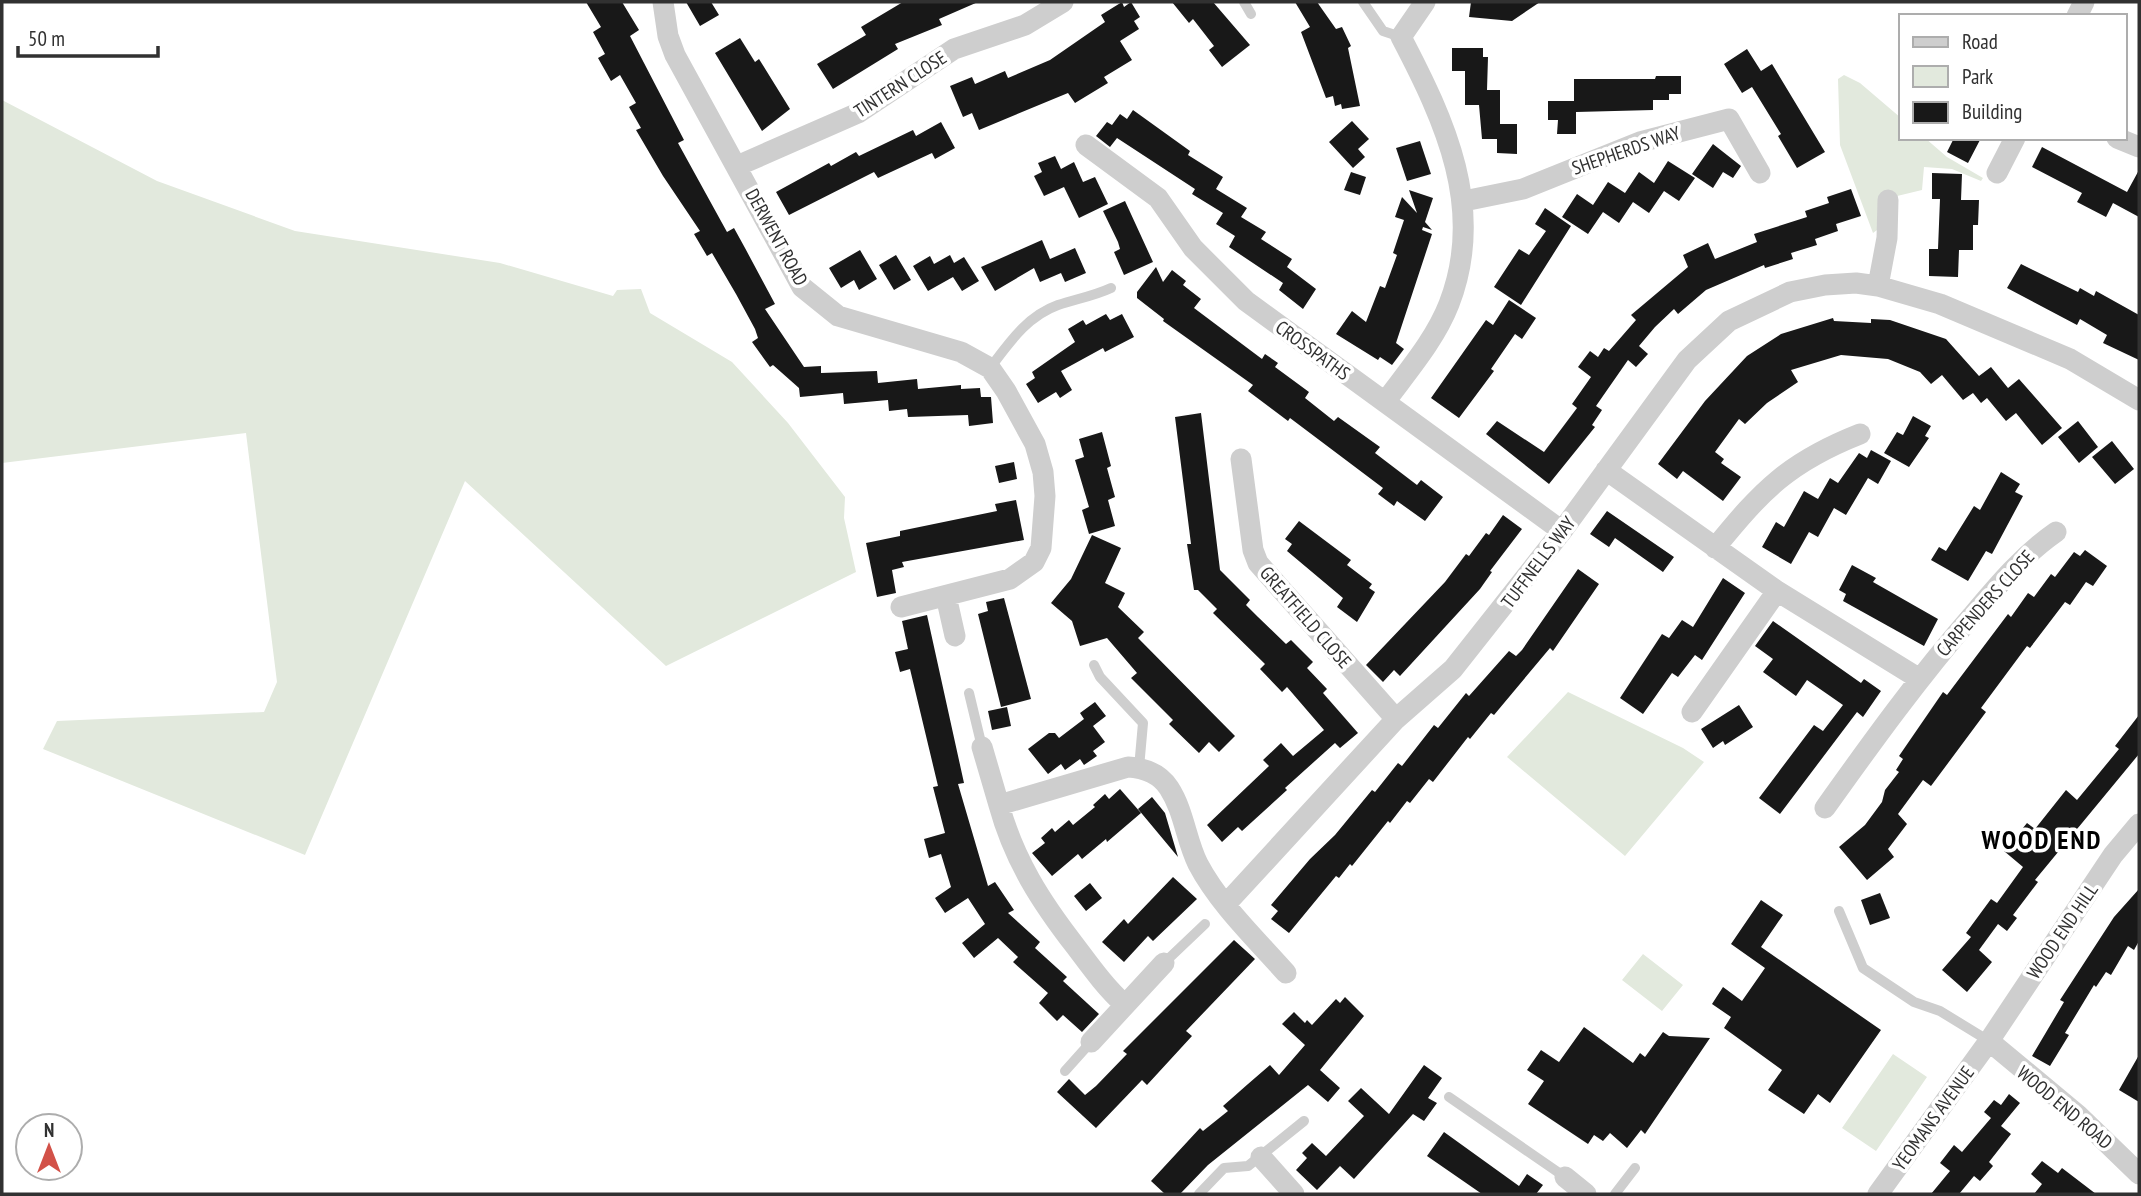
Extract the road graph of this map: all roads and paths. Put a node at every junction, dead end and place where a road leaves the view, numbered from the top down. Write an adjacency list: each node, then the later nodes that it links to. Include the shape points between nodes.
1 (663, 2): 12 (street, DERWENT ROAD, via 675,55)
2 (1063, 2): 12 (street, TINTERN CLOSE, via 1025,25 954,49 858,113)
3 (1244, 2): 6 (lane)
4 (1363, 2): 7 (lane, via 1383,31)
5 (1425, 2): 7 (street)
6 (1251, 14)
7 (1401, 37): 16 (street, via 1438,113 1455,158)
8 (2014, 140): 14 (street)
9 (2122, 140): 11 (street)
10 (1086, 145): 21 (street, CROSSPATHS, via 1158,198 1194,248 1246,301)
11 (2139, 147)
12 (737, 166): 19 (street, DERWENT ROAD, via 802,287 819,303 857,324 961,352)
13 (1760, 173): 16 (street, SHEPHERDS WAY, via 1729,119 1640,142 1523,189)
14 (1997, 173)
15 (1888, 200): 17 (street)
16 (1464, 201): 21 (street, via 1464,240 1448,305 1430,340)
17 (1878, 286): 20 (street, TUFFNELLS WAY, via 1940,304 2070,359); 24 (street, TUFFNELLS WAY, via 1825,285 1790,292 1729,321 1687,360)
18 (1111, 288): 19 (lane, via 1032,319)
19 (990, 368): 29 (street, DERWENT ROAD, via 1026,425 1043,472 1041,548 1034,562 1017,575)
20 (2139, 400)
21 (1385, 402): 25 (street, CROSSPATHS)
22 (1860, 434): 27 (street, via 1804,459 1775,479)
23 (1241, 459): 36 (street, GREATFIELD CLOSE, via 1258,563)
24 (1606, 470): 25 (street, TUFFNELLS WAY); 27 (street)
25 (1562, 531): 36 (street, TUFFNELLS WAY, via 1453,669)
26 (2056, 532): 33 (street, CARPENDERS CLOSE, via 2008,575)
27 (1715, 548): 28 (street)
28 (1777, 591): 33 (street); 35 (street)
29 (946, 596): 30 (street, DERWENT ROAD); 31 (street)
30 (901, 607)
31 (957, 642)
32 (1094, 665): 38 (lane, via 1143,723)
33 (1918, 678): 40 (street, CARPENDERS CLOSE)
34 (969, 693): 37 (lane)
35 (1692, 712)
36 (1396, 719): 42 (street, TUFFNELLS WAY)
37 (982, 747): 39 (street)
38 (1139, 768): 39 (street); 42 (street, via 1169,787 1198,863)
39 (999, 805): 47 (street, via 1007,838 1042,904)
40 (1825, 808)
41 (2139, 824): 48 (street, WOOD END HILL, via 2113,855)
42 (1226, 904): 46 (street)
43 (1839, 911): 48 (lane, via 1863,968 1914,1002 1940,1011)
44 (1205, 924): 45 (lane)
45 (1164, 963): 47 (street)
46 (1286, 973)
47 (1125, 1005): 49 (street)
48 (1989, 1041): 55 (street, WOOD END ROAD, via 2078,1115); 61 (street, YEOMANS AVENUE)
49 (1091, 1042): 50 (lane)
50 (1065, 1071)
51 (1449, 1097): 56 (lane)
52 (1304, 1121): 53 (lane)
53 (1261, 1157): 57 (lane, via 1248,1166 1224,1168); 58 (street)
54 (1635, 1168): 60 (lane)
55 (2139, 1174)
56 (1565, 1177): 59 (street)
57 (1199, 1194)
58 (1294, 1194)
59 (1586, 1194)
60 (1615, 1194)
61 (1878, 1194)

